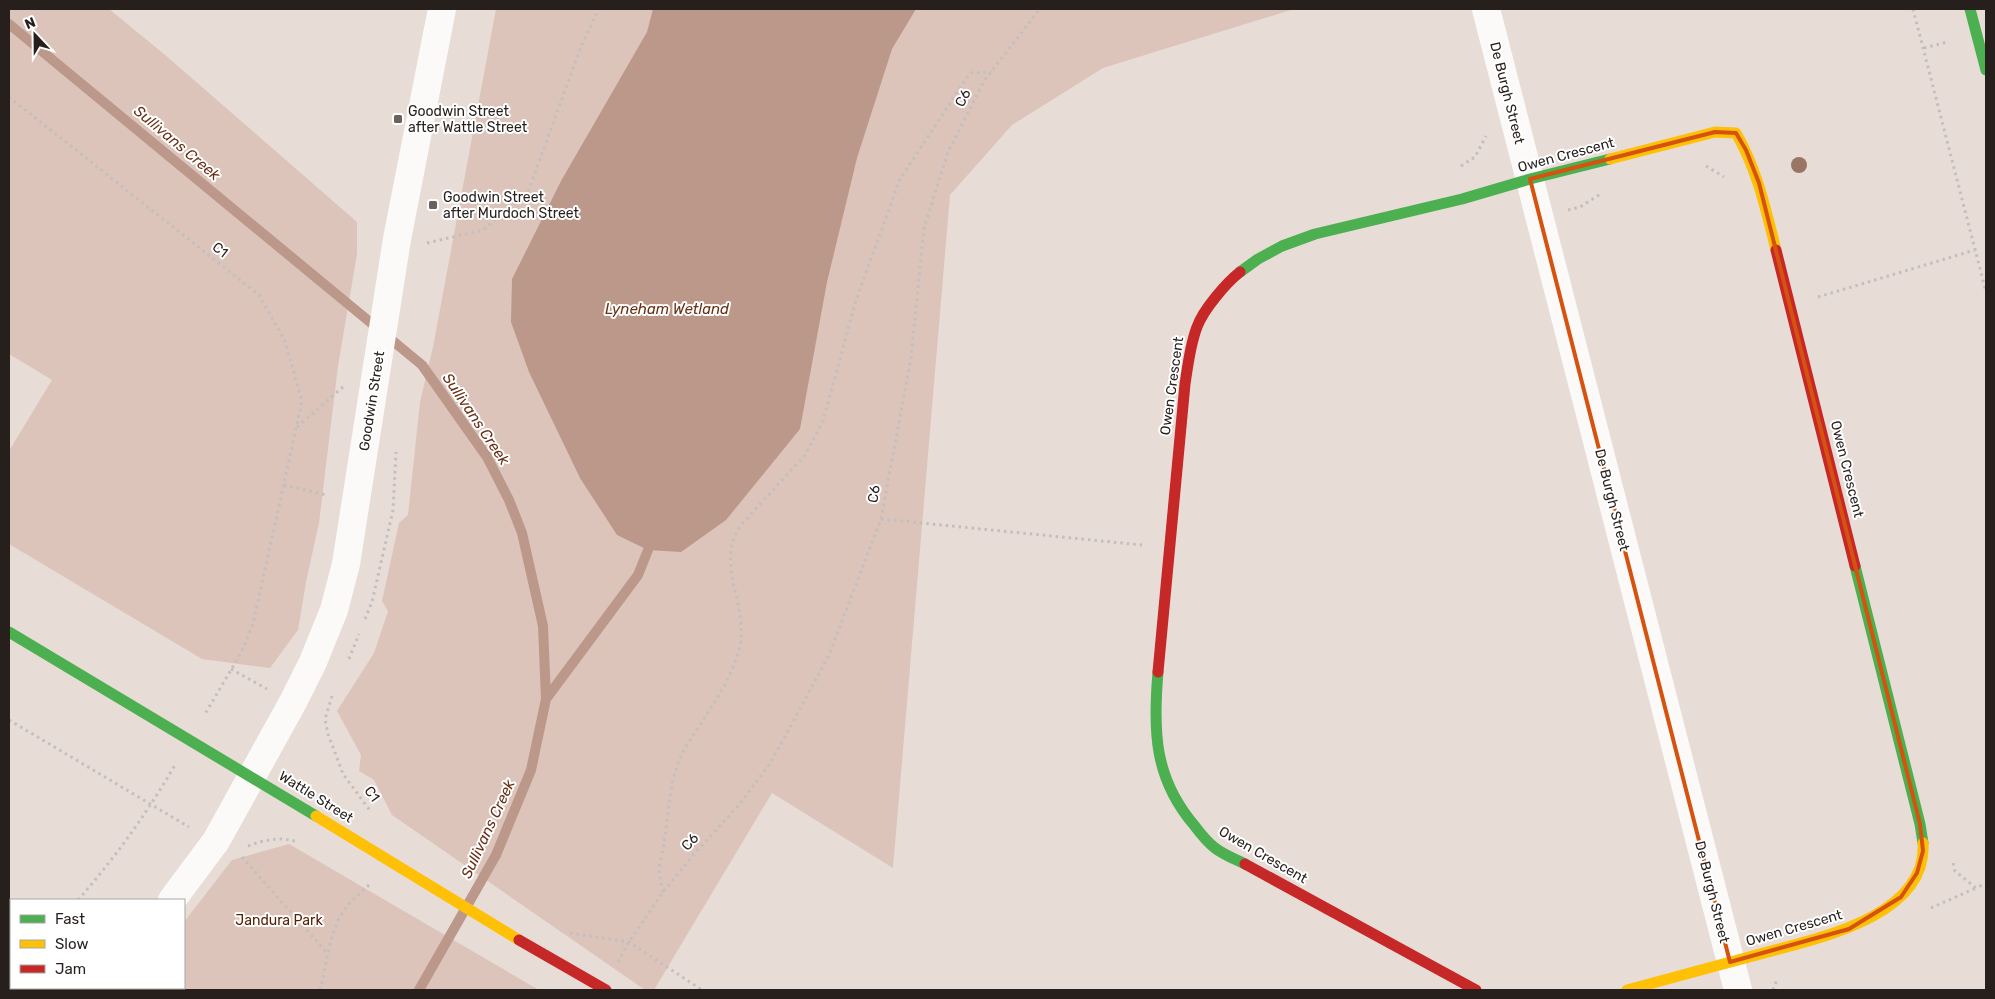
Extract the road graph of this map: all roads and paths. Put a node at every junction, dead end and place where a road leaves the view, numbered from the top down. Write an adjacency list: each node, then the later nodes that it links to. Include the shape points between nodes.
1 (442, 9): 27 (street, Goodwin Street, via 397,239 346,564 334,610 313,662)
2 (599, 9): 15 (path, via 582,44 528,192 483,230)
3 (1040, 9): 8 (path, C6)
4 (1486, 9): 12 (street, De Burgh Street)
5 (1913, 9): 16 (path)
6 (1970, 9): 7 (main road)
7 (1986, 70)
8 (991, 72): 21 (path, C6, via 948,152 924,228 911,358); 35 (path, via 970,74 900,180 856,300 822,421 805,455 733,538 729,559 742,624 741,644 727,682 685,748 672,777 659,871)
9 (9, 97): 20 (path, C1, via 259,295 286,341 302,401)
10 (1704, 165): 11 (path)
11 (1725, 178)
12 (1530, 179): 14 (street, De Burgh Street); 22 (main road, Owen Crescent, via 1462,199 1315,234 1258,259 1234,277 1197,325 1190,350); 41 (main road, Owen Crescent, via 1715,132 1736,133 1759,183 1920,824 1923,851 1917,873 1901,898 1875,915 1849,929)
13 (1603, 193): 14 (path, via 1580,207)
14 (1539, 216): 41 (street, De Burgh Street)
15 (426, 244)
16 (1976, 250): 17 (path); 18 (path)
17 (1986, 292)
18 (1816, 297)
19 (350, 381): 20 (path)
20 (296, 427): 24 (path, C1, via 253,624)
21 (881, 518): 22 (path); 35 (path, C6, via 829,654 772,762)
22 (1170, 548): 45 (main road, Owen Crescent, via 1154,733 1166,783 1179,808 1215,848)
23 (9, 632): 27 (main road, Wattle Street)
24 (231, 669)
25 (325, 719): 29 (path, C1, via 343,774)
26 (9, 720): 28 (path)
27 (252, 776): 31 (street, Goodwin Street); 43 (main road, Wattle Street)
28 (152, 804): 31 (path); 36 (path, via 107,867)
29 (371, 813)
30 (301, 843): 31 (path, via 279,838)
31 (226, 846): 37 (street, Goodwin Street); 40 (path)
32 (1952, 861): 34 (path, via 1955,871 1976,888)
33 (370, 884): 40 (path, via 352,900 341,916)
34 (1986, 884)
35 (663, 892): 39 (path, C6)
36 (79, 899)
37 (173, 899)
38 (565, 932): 39 (path)
39 (629, 942): 44 (path)
40 (328, 954): 42 (path)
41 (1730, 962): 46 (main road, Owen Crescent); 47 (street, De Burgh Street)
42 (320, 990)
43 (606, 990)
44 (702, 990)
45 (1476, 990)
46 (1628, 990)
47 (1738, 990)

